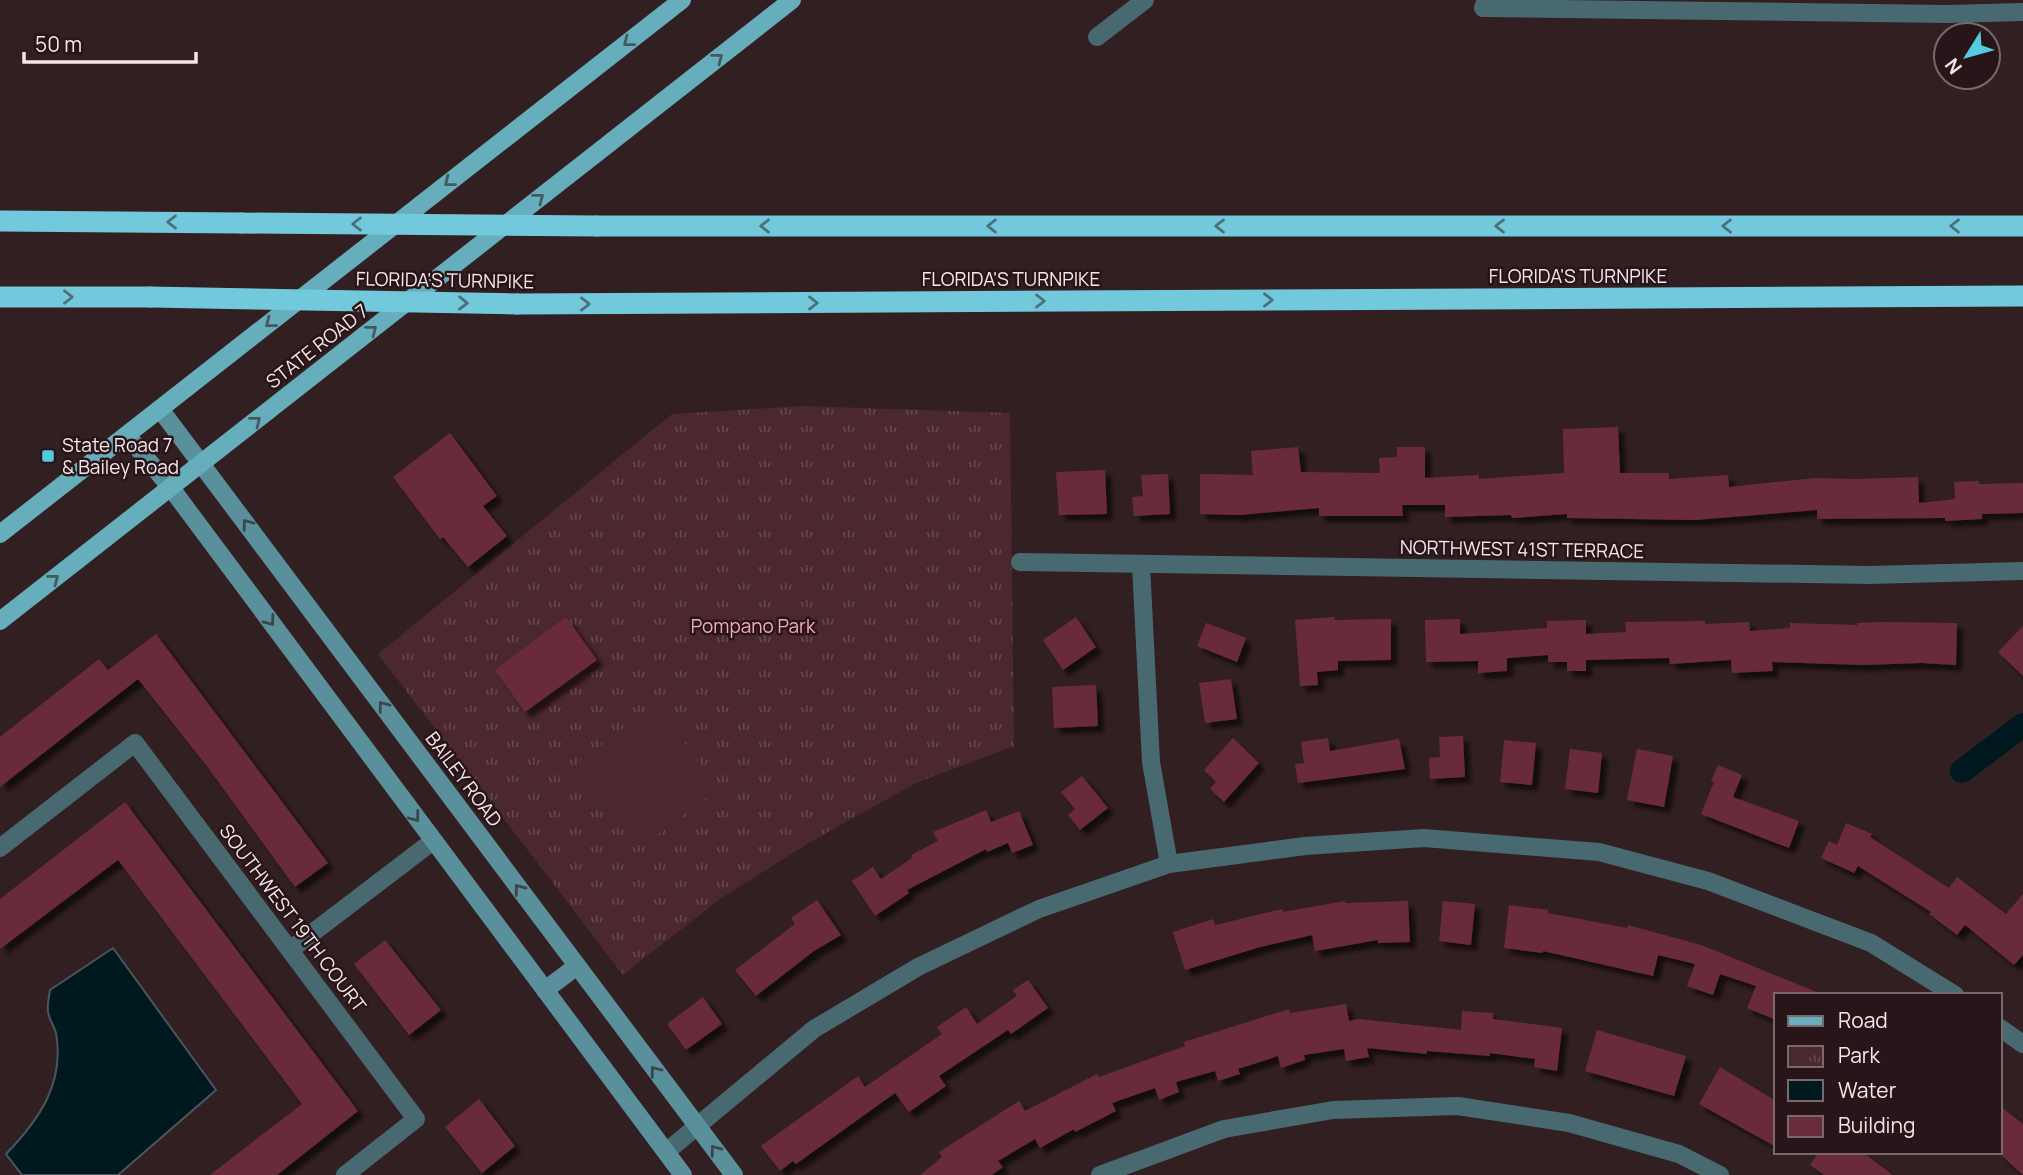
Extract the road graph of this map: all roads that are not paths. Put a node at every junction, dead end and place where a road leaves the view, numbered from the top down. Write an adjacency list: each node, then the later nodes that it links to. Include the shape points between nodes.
1 (682, 0): 12 (main road, one-way to 12)
2 (792, 0): 14 (main road, STATE ROAD 7, one-way to 2)
3 (1145, 0): 7 (street)
4 (1484, 4): 5 (street)
5 (1941, 7): 6 (street)
6 (2023, 12)
7 (1097, 37)
8 (0, 221): 9 (highway, one-way to 8, bridge, via 597,226)
9 (2023, 226)
10 (2023, 296): 11 (highway, FLORIDA'S TURNPIKE, one-way to 10, bridge, via 517,304)
11 (0, 297)
12 (160, 409): 13 (main road); 14 (street, BAILEY ROAD)
13 (127, 435): 15 (street); 16 (main road)
14 (202, 463): 15 (main road, STATE ROAD 7); 25 (street, BAILEY ROAD, one-way to 14)
15 (171, 488): 20 (main road, STATE ROAD 7, one-way to 15); 21 (street, one-way to 21)
16 (0, 534)
17 (1020, 562): 18 (street, NORTHWEST 41ST TERRACE)
18 (1141, 565): 19 (street, NORTHWEST 41ST TERRACE, via 1869,575); 23 (street, via 1151,762)
19 (2023, 571)
20 (0, 621)
21 (433, 841): 24 (street); 26 (street)
22 (0, 848): 24 (street, SOUTHWEST 19TH COURT, via 135,743)
23 (1169, 864): 27 (street, via 1304,846 1424,838 1598,852 1708,881 1871,943); 30 (street, via 1039,909 918,967 814,1029)
24 (290, 950): 32 (street, SOUTHWEST 19TH COURT, via 416,1119)
25 (576, 966): 26 (street); 30 (street, BAILEY ROAD, one-way to 25)
26 (545, 990): 31 (street)
27 (1952, 993)
28 (2002, 1029): 29 (street)
29 (2023, 1044)
30 (696, 1126): 31 (street); 34 (street, BAILEY ROAD, one-way to 30)
31 (666, 1152): 33 (street)
32 (345, 1175)
33 (683, 1175)
34 (734, 1175)
35 (1100, 1175): 36 (street, via 1224,1129 1333,1110 1458,1106 1569,1123 1679,1154)
36 (1720, 1175)

